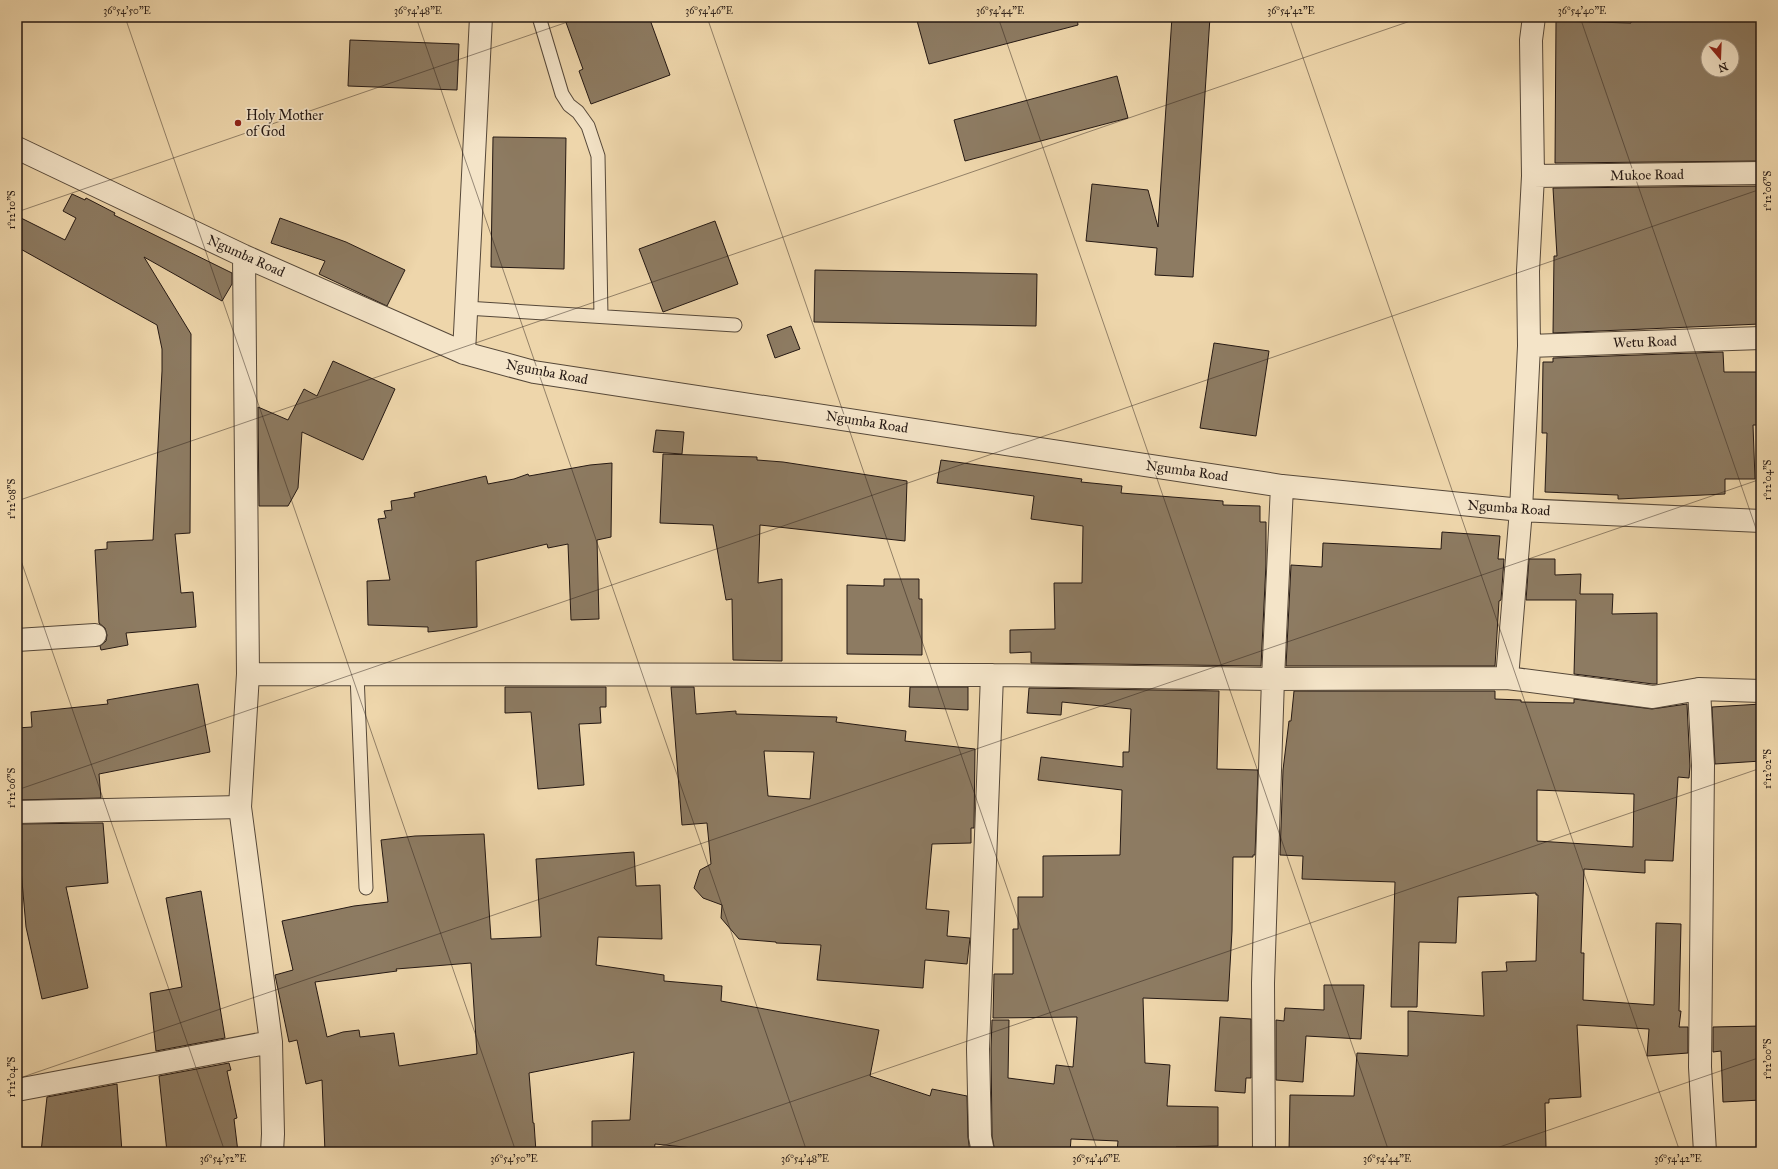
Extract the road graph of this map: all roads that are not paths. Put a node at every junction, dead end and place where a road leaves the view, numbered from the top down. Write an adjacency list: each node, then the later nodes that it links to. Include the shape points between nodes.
1 (481, 17): 8 (street)
2 (539, 17): 9 (lane, via 562,94 588,126 598,156)
3 (1534, 17): 6 (street, via 1531,40)
4 (17, 148): 7 (street, Ngumba Road)
5 (1761, 173): 6 (street, Mukoe Road)
6 (1533, 176): 12 (street, via 1528,271)
7 (244, 256): 13 (street, Ngumba Road); 19 (street)
8 (466, 308): 9 (lane); 13 (street)
9 (601, 316): 10 (lane)
10 (735, 325)
11 (1761, 338): 12 (street, Wetu Road)
12 (1529, 346): 15 (street)
13 (464, 353): 14 (street, Ngumba Road, via 534,372)
14 (1282, 486): 15 (street, Ngumba Road); 23 (street)
15 (1521, 510): 16 (street, Ngumba Road); 22 (street)
16 (1761, 521)
17 (95, 635): 18 (street)
18 (17, 640)
19 (248, 674): 20 (street); 26 (street)
20 (356, 675): 21 (street); 28 (lane)
21 (992, 675): 23 (street); 32 (street, via 978,1049 980,1137)
22 (1507, 678): 23 (street); 24 (street, via 1653,697)
23 (1274, 679): 33 (street, via 1263,983)
24 (1699, 690): 25 (street); 34 (street, via 1703,765 1700,1067)
25 (1761, 691)
26 (240, 807): 27 (street); 29 (street)
27 (17, 812)
28 (366, 888)
29 (271, 1042): 30 (street); 31 (street)
30 (17, 1090)
31 (272, 1152)
32 (983, 1152)
33 (1264, 1152)
34 (1705, 1152)

